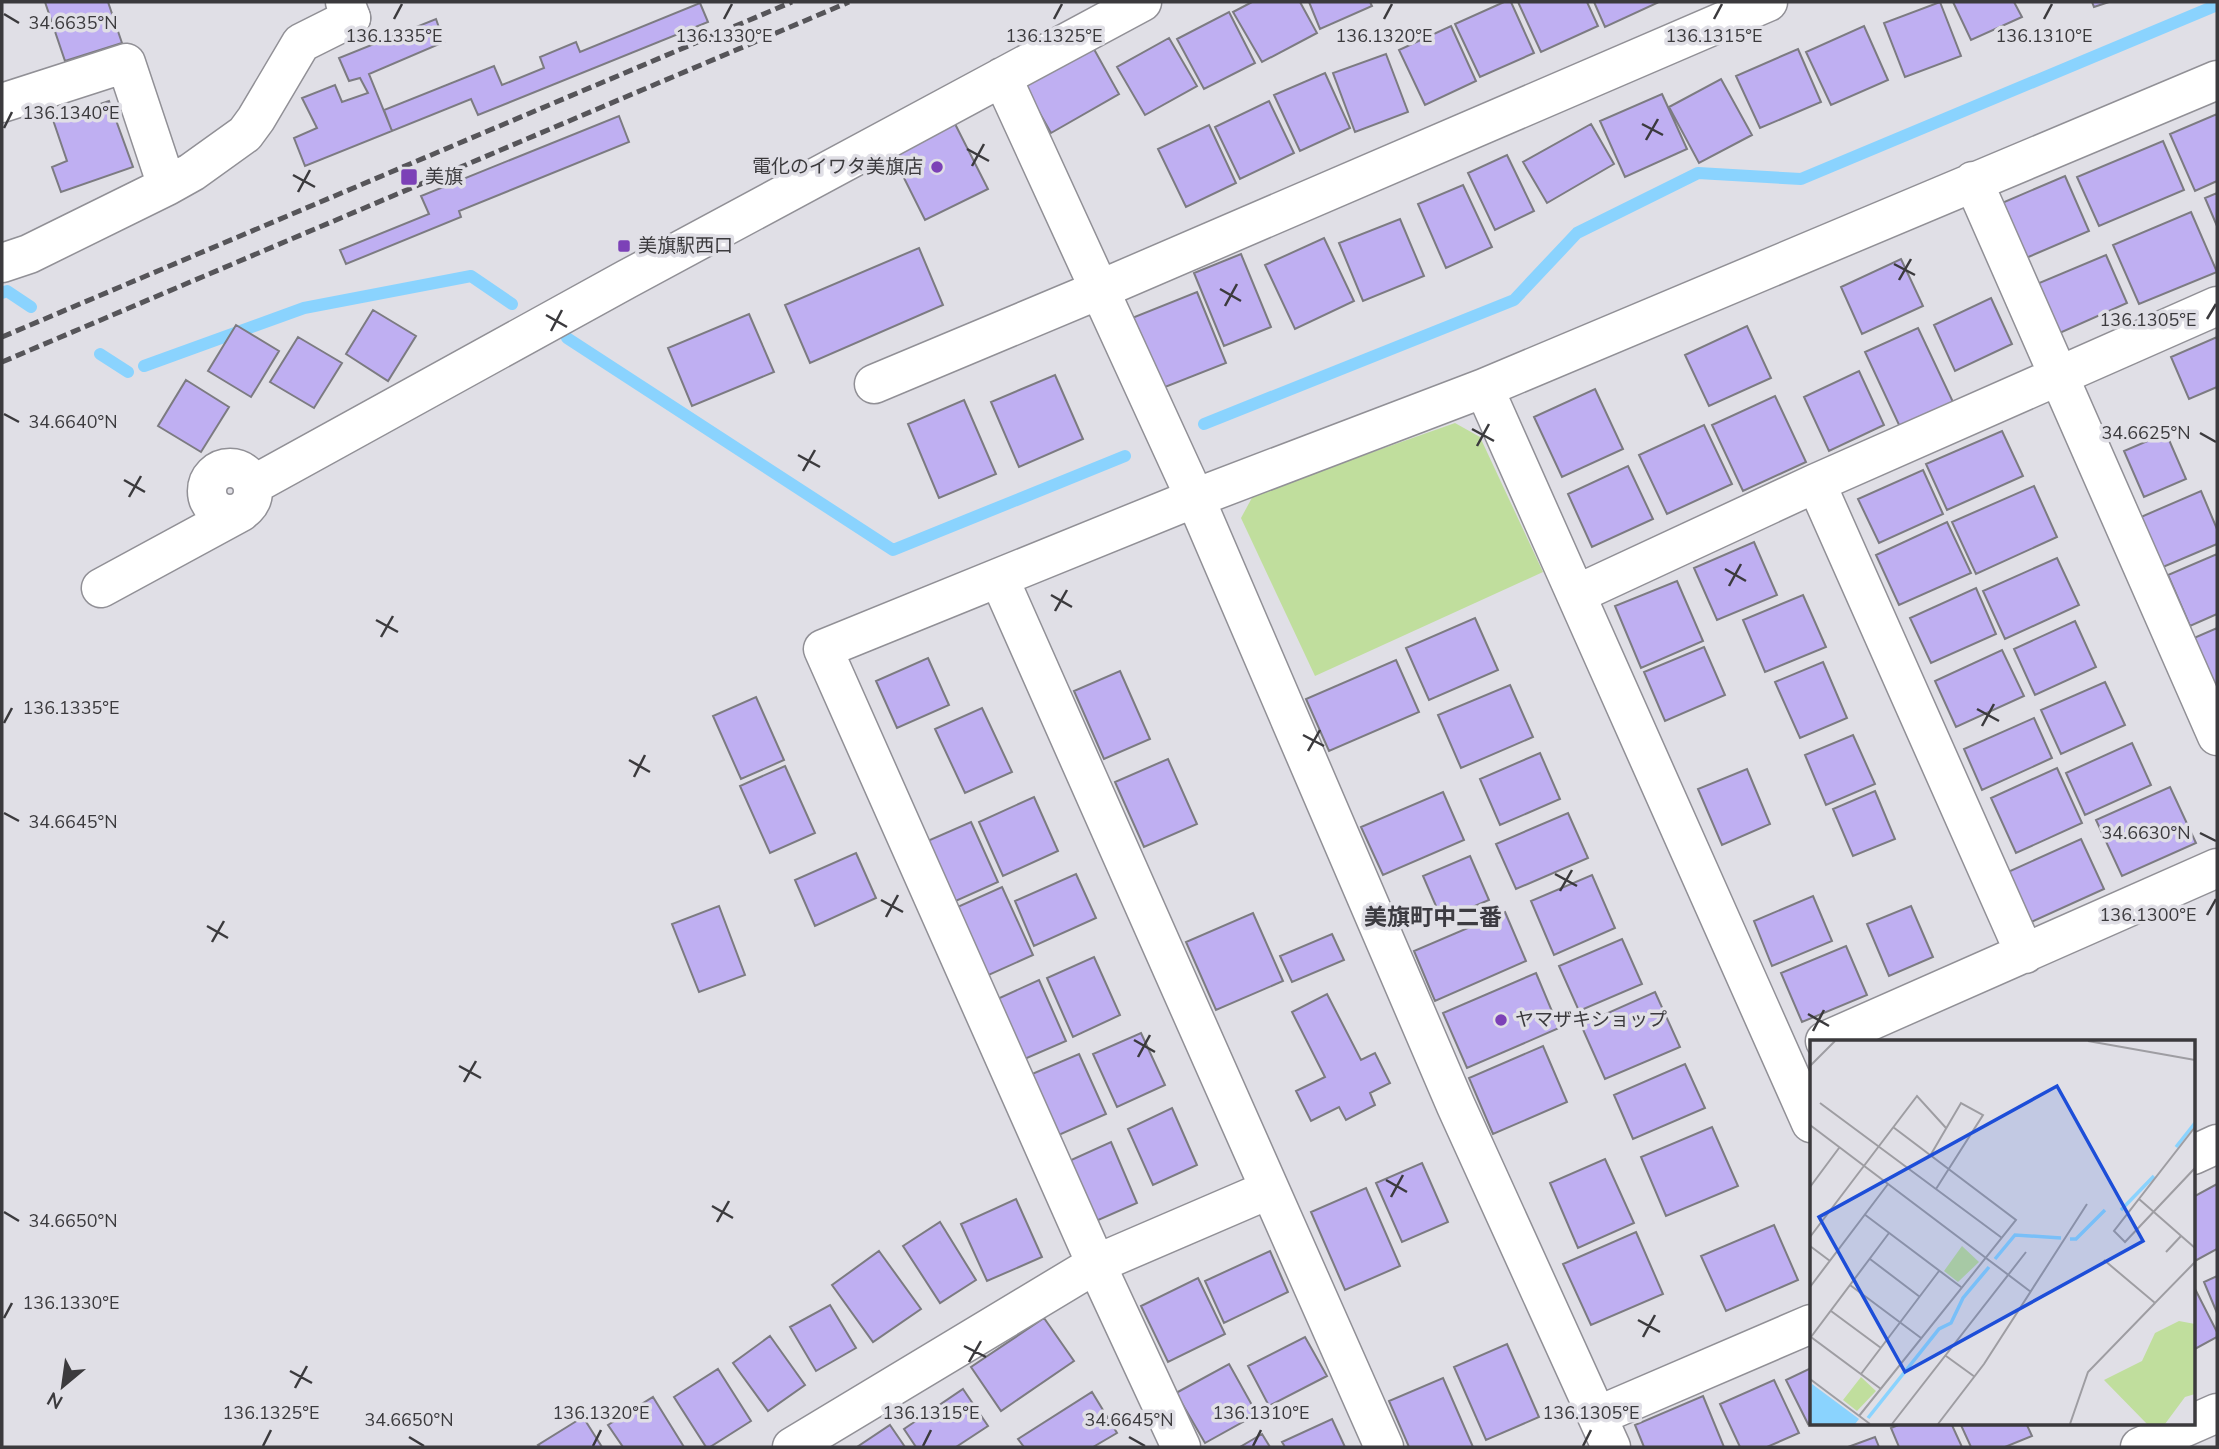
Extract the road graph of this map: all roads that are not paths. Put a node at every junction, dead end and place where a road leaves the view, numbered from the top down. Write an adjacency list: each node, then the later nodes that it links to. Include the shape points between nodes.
1 (1142, 2): 4 (street)
2 (1768, 2): 10 (street)
3 (348, 10): 8 (street, via 301,43 245,134)
4 (1003, 77): 10 (street); 18 (street, via 627,279)
5 (2217, 80): 7 (street)
6 (2, 103): 8 (street, via 126,63)
7 (1973, 181): 12 (street); 14 (street)
8 (167, 186): 9 (street)
9 (2, 263)
10 (1101, 289): 13 (street); 16 (street)
11 (2217, 306): 12 (street)
12 (2059, 374): 15 (street); 20 (street)
13 (874, 384)
14 (1484, 388): 16 (street); 19 (street)
15 (1815, 483): 19 (street); 22 (street)
16 (1195, 498): 17 (street); 34 (street, via 1451,1094)
17 (999, 578): 28 (street); 29 (street, via 823,649)
18 (101, 587)
19 (1577, 594): 24 (street)
20 (2217, 736)
21 (2217, 868): 22 (street)
22 (2025, 954): 23 (street)
23 (1827, 1040)
24 (1797, 1054): 25 (street)
25 (1810, 1119)
26 (2217, 1143): 27 (street)
27 (2194, 1154)
28 (1269, 1190): 29 (street); 37 (street)
29 (1096, 1264): 35 (street); 36 (street)
30 (1810, 1325): 34 (street)
31 (2217, 1413): 32 (street)
32 (2194, 1423)
33 (2192, 1424): 38 (street)
34 (1604, 1432)
35 (792, 1447)
36 (1181, 1447)
37 (1384, 1447)
38 (2140, 1447)

